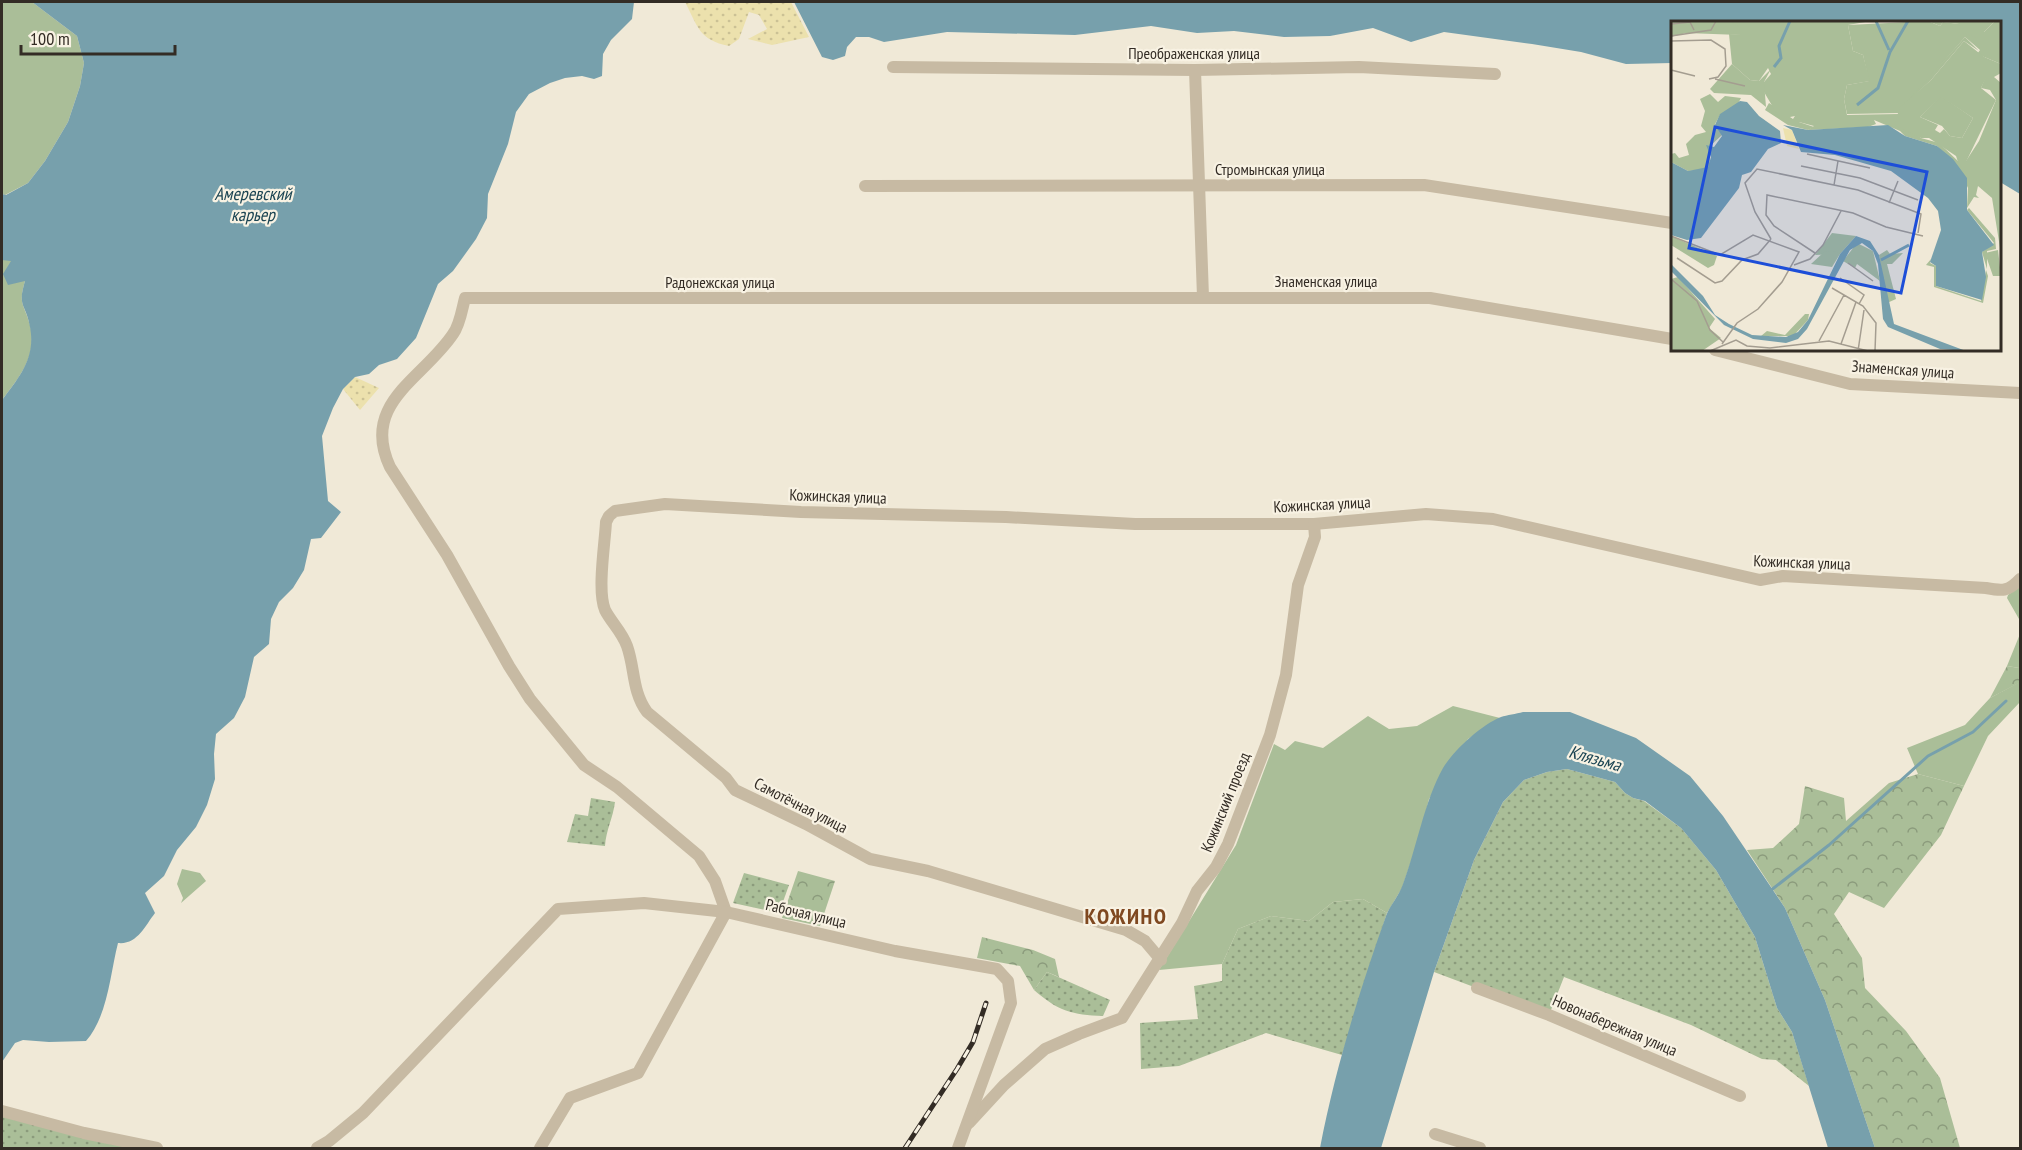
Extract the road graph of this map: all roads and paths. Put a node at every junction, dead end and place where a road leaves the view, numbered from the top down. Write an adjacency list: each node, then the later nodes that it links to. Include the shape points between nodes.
1 (893, 67): 2 (street, Преображенская улица)
2 (1195, 70): 3 (street, Преображенская улица, via 1359,67); 4 (street)
3 (1495, 74)
4 (1200, 185): 5 (street, Стромынская улица); 6 (street, Стромынская улица, via 1424,184); 8 (street)
5 (865, 186)
6 (1671, 224)
7 (976, 297): 8 (street, Знаменская улица); 15 (street, Радонежская улица, via 465,298 455,332 385,413 381,442 390,466 447,555 530,699 584,765 617,787 699,856 715,881)
8 (1203, 297): 9 (street, Знаменская улица, via 1430,298)
9 (1671, 339)
10 (1736, 352): 11 (street, Знаменская улица, via 1850,384)
11 (2020, 393)
12 (615, 511): 13 (street, Кожинская улица, via 665,504 1135,524); 16 (street, Самотёчная улица, via 606,522 602,598 627,646 641,704 735,790 870,859 928,871 1126,930 1145,941)
13 (1314, 524): 14 (street, Кожинская улица, via 1426,514 1493,519 1760,580 1783,576 2002,591); 16 (street, Кожинский проезд, via 1315,537 1298,585 1286,675 1270,735 1228,844 1197,891)
14 (2020, 579)
15 (726, 912): 20 (street, Рабочая улица, via 895,951 997,969 1008,981 1011,1003); 23 (street, Рабочая улица, via 644,903 558,909 363,1113); 24 (street, via 638,1073 570,1098)
16 (1161, 960): 20 (street, Кожинский проезд, via 1122,1018 1045,1049 1004,1085)
17 (1477, 988): 18 (street, Новонабережная улица)
18 (1740, 1096)
19 (2, 1111): 22 (street)
20 (964, 1129): 25 (street, Рабочая улица)
21 (1435, 1134): 26 (street)
22 (157, 1149)
23 (316, 1149)
24 (540, 1149)
25 (958, 1149)
26 (1480, 1149)

